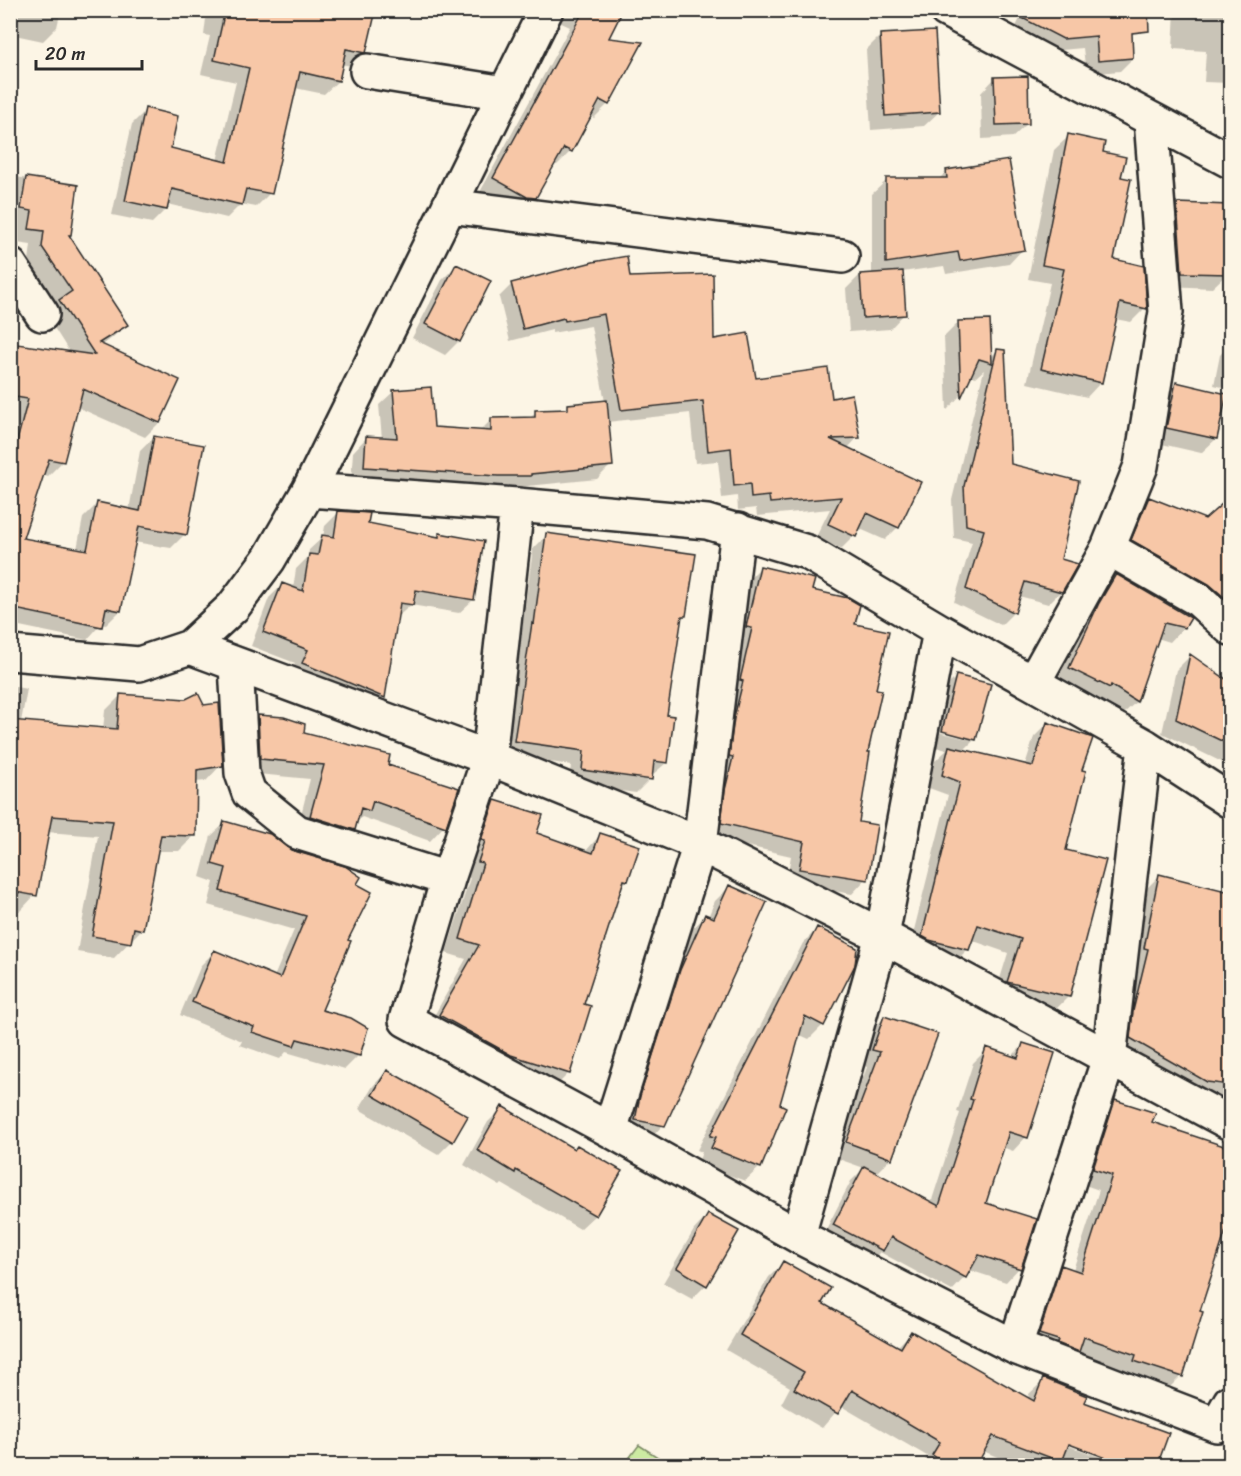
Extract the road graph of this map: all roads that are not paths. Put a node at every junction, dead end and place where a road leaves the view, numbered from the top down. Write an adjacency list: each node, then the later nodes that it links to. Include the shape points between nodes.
1 (546, 10): 4 (street)
2 (946, 10): 5 (street)
3 (367, 71): 4 (street)
4 (505, 93): 7 (street)
5 (1150, 119): 6 (street); 14 (street, via 1166,312 1141,466)
6 (1230, 161)
7 (449, 206): 8 (street); 11 (street)
8 (842, 256)
9 (10, 265): 10 (street)
10 (42, 314)
11 (309, 490): 12 (street); 17 (street, via 269,559 233,607)
12 (517, 505): 13 (street, via 706,522); 22 (street)
13 (738, 530): 16 (street, via 807,552); 24 (street)
14 (1108, 548): 15 (street, via 1199,600); 20 (street)
15 (1230, 628)
16 (940, 631): 20 (street); 26 (street)
17 (190, 647): 18 (street, via 139,664); 19 (street)
18 (10, 653)
19 (236, 665): 22 (street); 25 (street, via 242,772 249,793 297,832)
20 (1033, 683): 21 (street)
21 (1145, 746): 23 (street); 27 (street)
22 (489, 758): 24 (street); 25 (street)
23 (1230, 801)
24 (700, 844): 26 (street); 29 (street)
25 (447, 879): 29 (street, via 406,1020)
26 (882, 936): 27 (street); 30 (street)
27 (1109, 1058): 28 (street); 31 (street)
28 (1230, 1123)
29 (610, 1130): 30 (street)
30 (798, 1236): 31 (street)
31 (1015, 1347): 32 (street)
32 (1226, 1418)

